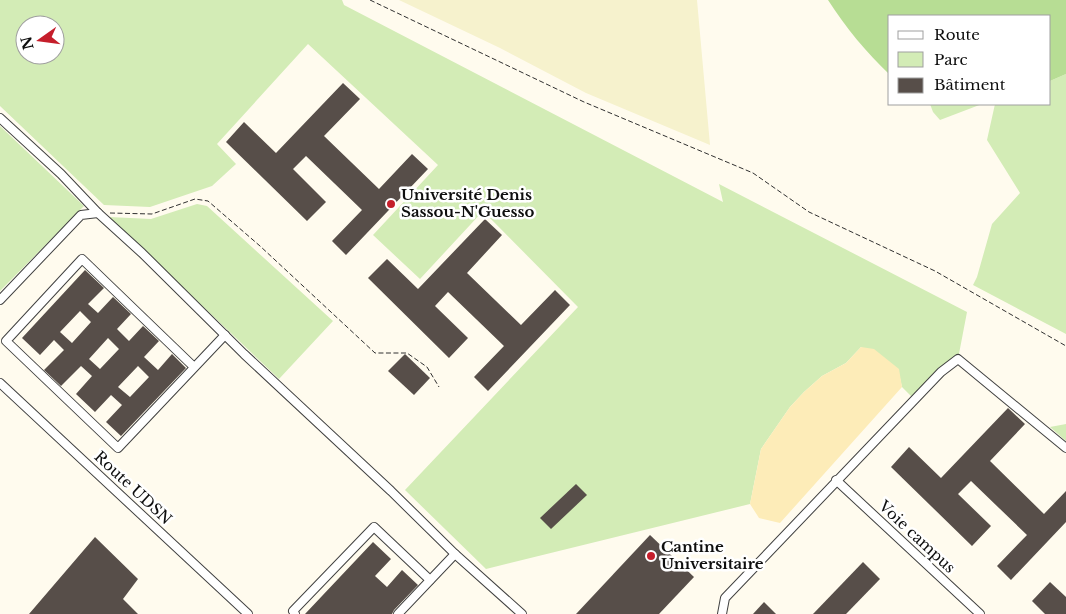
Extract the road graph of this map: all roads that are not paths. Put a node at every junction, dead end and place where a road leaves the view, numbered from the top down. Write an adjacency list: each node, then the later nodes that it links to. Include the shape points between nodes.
1 (0, 118): 2 (street)
2 (98, 213): 3 (street, via 81,215); 4 (street)
3 (0, 300)
4 (225, 335): 5 (street); 9 (street)
5 (194, 367): 5 (street, via 82,259 6,340 118,448)
6 (0, 383): 12 (street, Route UDSN)
7 (1066, 448): 8 (street, via 958,359 941,372)
8 (836, 480): 16 (street, via 725,598); 17 (street, Voie campus)
9 (455, 554): 10 (street); 11 (street)
10 (430, 580): 13 (street, via 374,527 293,611); 14 (street)
11 (513, 611): 15 (street)
12 (248, 614)
13 (295, 614)
14 (398, 614)
15 (522, 614)
16 (722, 614)
17 (980, 614)

